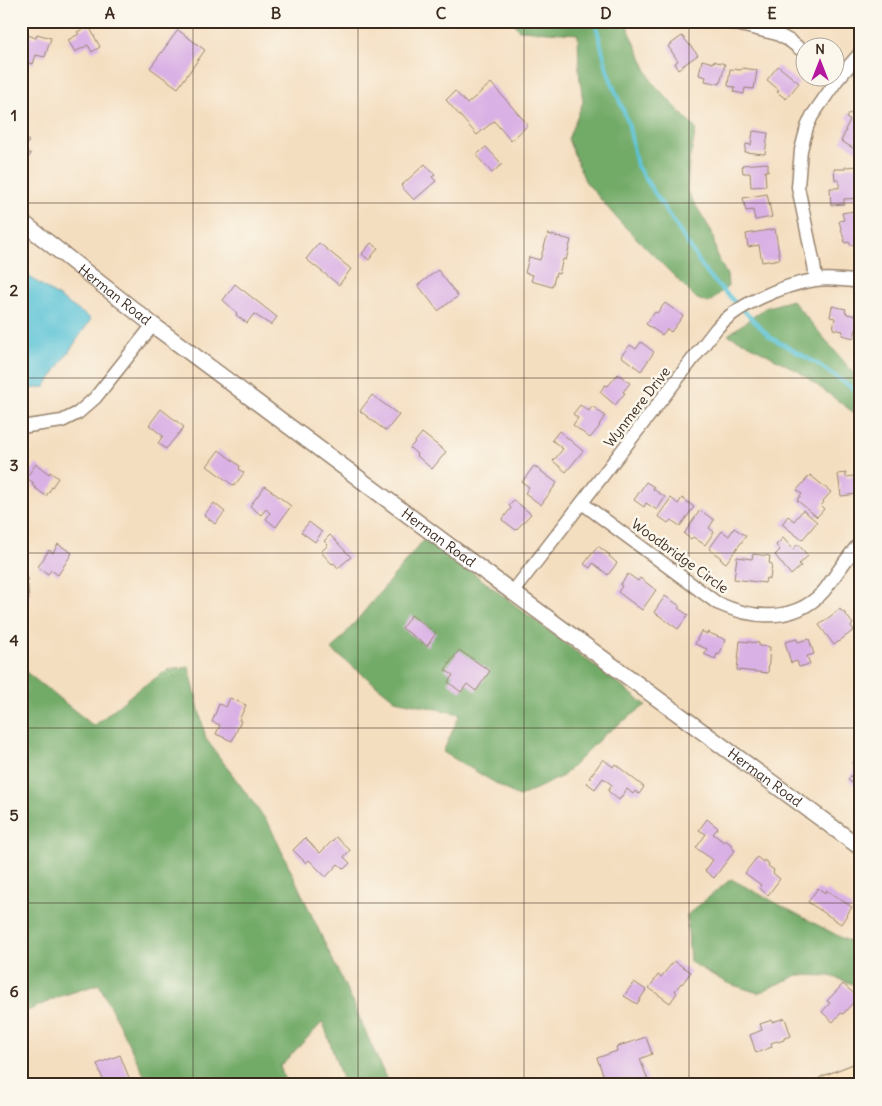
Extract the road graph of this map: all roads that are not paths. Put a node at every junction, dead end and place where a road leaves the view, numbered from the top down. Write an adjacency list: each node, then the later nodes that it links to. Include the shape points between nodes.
1 (728, 22): 2 (street, via 778,34)
2 (794, 44)
3 (861, 52): 4 (street)
4 (844, 70)
5 (830, 88): 7 (street, via 809,122 799,164 798,187)
6 (21, 221): 9 (street, Herman Road)
7 (816, 280): 8 (street, Wynmere Drive); 11 (street, Wynmere Drive, via 776,292 741,308 716,329)
8 (861, 282)
9 (153, 325): 10 (street, via 95,398 78,413 62,421); 13 (street, Herman Road)
10 (21, 427)
11 (582, 503): 12 (street, Woodbridge Circle, via 717,603 752,615 782,614 809,603 822,593); 13 (street, Wynmere Drive)
12 (857, 546)
13 (512, 593): 14 (street, Herman Road)
14 (861, 848)
15 (861, 1071): 16 (main road)
16 (826, 1085)

